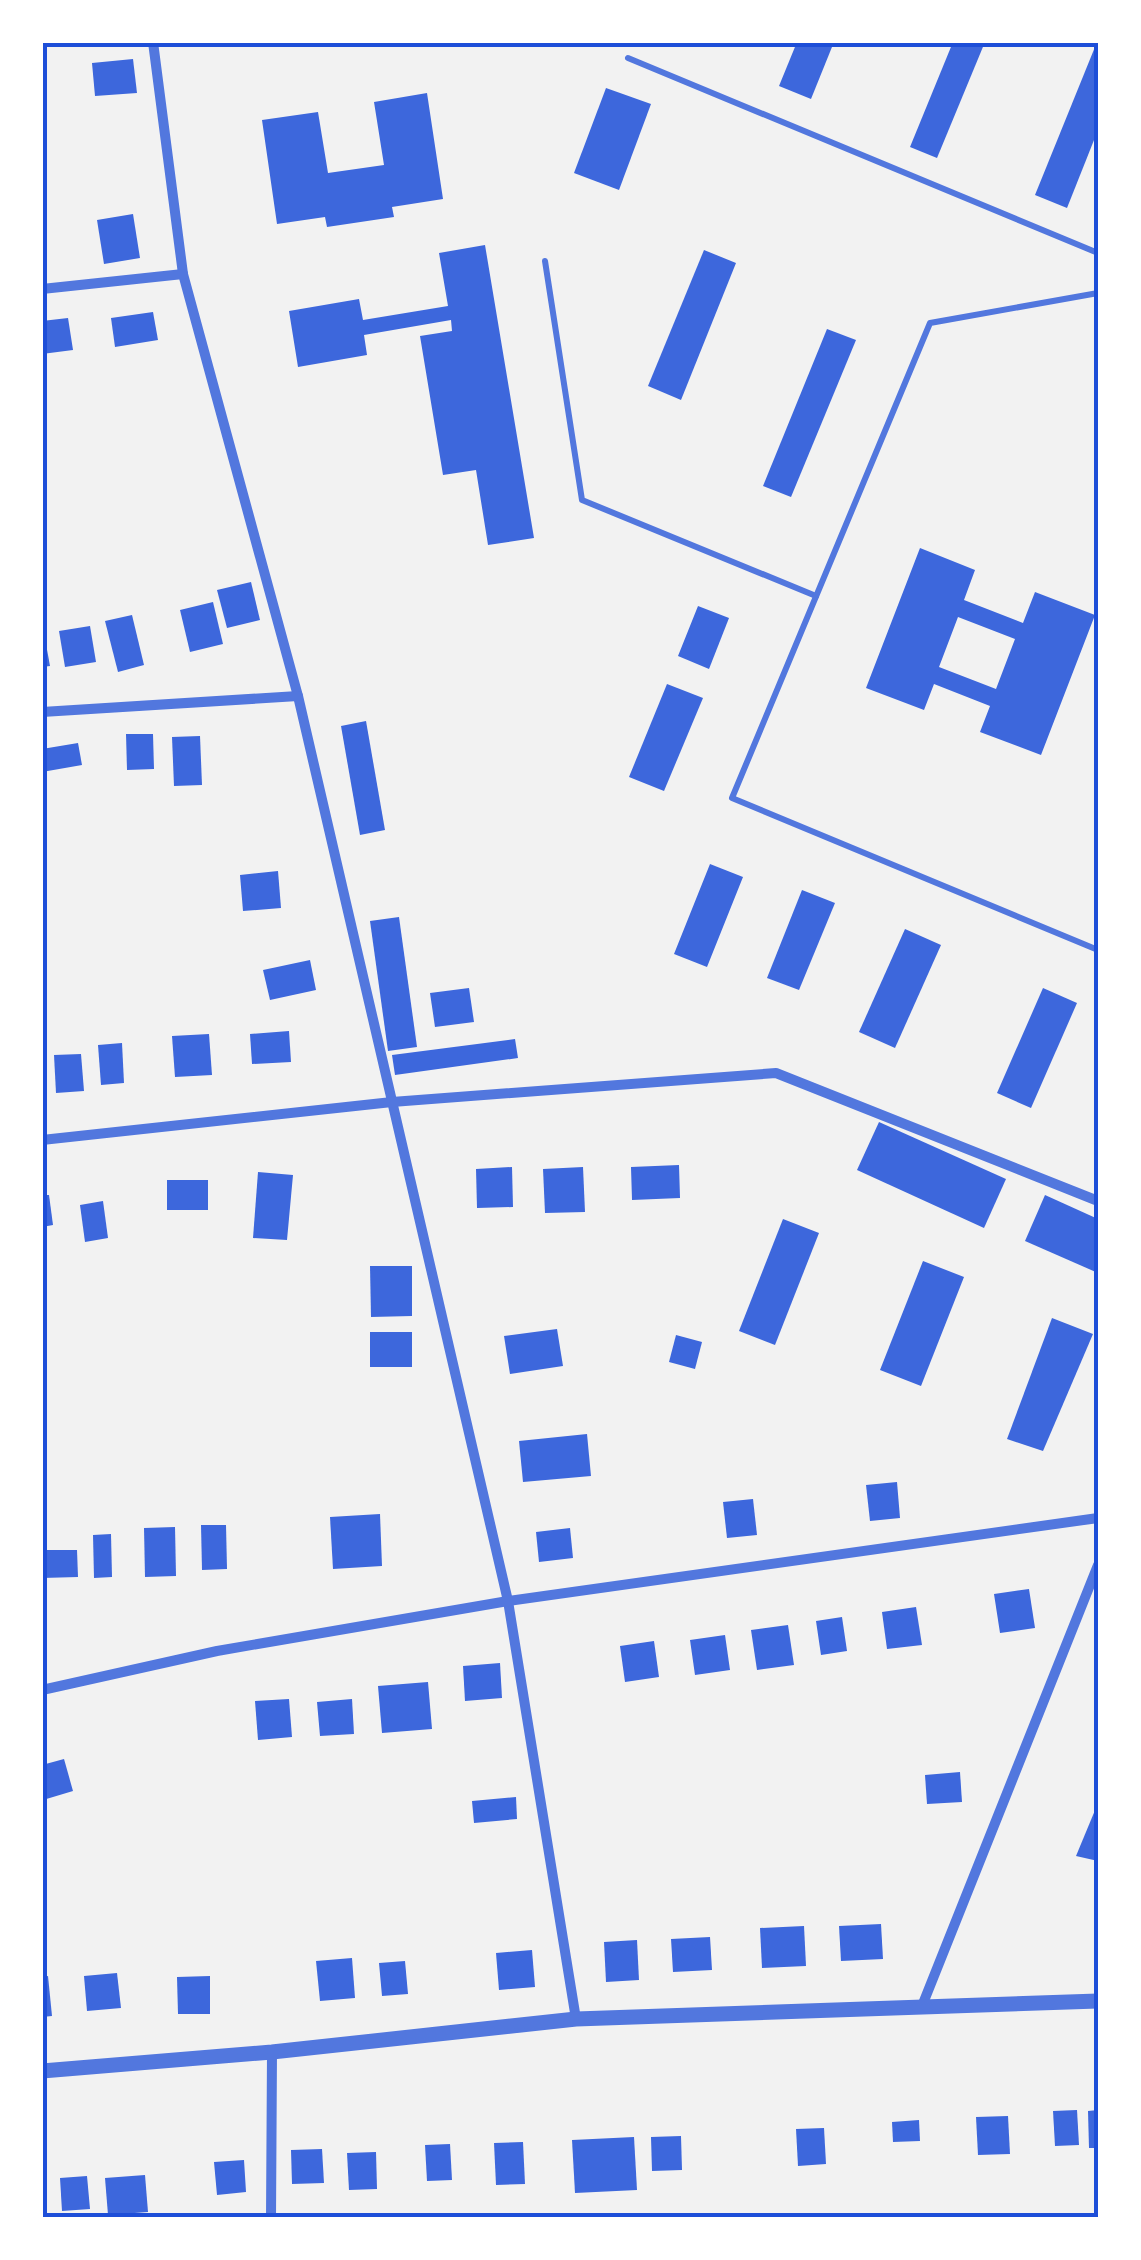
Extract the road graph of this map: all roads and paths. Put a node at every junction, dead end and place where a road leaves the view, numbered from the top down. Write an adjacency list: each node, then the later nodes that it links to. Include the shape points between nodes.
1 (153, 42): 5 (street)
2 (628, 58): 3 (lane)
3 (1098, 253)
4 (545, 261): 8 (lane, via 582,500)
5 (183, 274): 6 (street); 9 (street)
6 (42, 290)
7 (1098, 293): 8 (lane, via 930,323)
8 (816, 596): 11 (lane, via 732,798)
9 (298, 696): 10 (street); 12 (street)
10 (42, 712)
11 (1098, 950)
12 (392, 1102): 13 (street); 14 (street, via 776,1073); 17 (street)
13 (42, 1140)
14 (1098, 1201)
15 (1098, 1518): 17 (street)
16 (1098, 1565): 20 (street)
17 (508, 1601): 18 (street, via 217,1651); 21 (street)
18 (42, 1690)
19 (1098, 2001): 20 (street)
20 (922, 2006): 21 (street)
21 (576, 2020): 22 (street)
22 (272, 2052): 23 (street); 24 (street)
23 (42, 2071)
24 (270, 2218)

